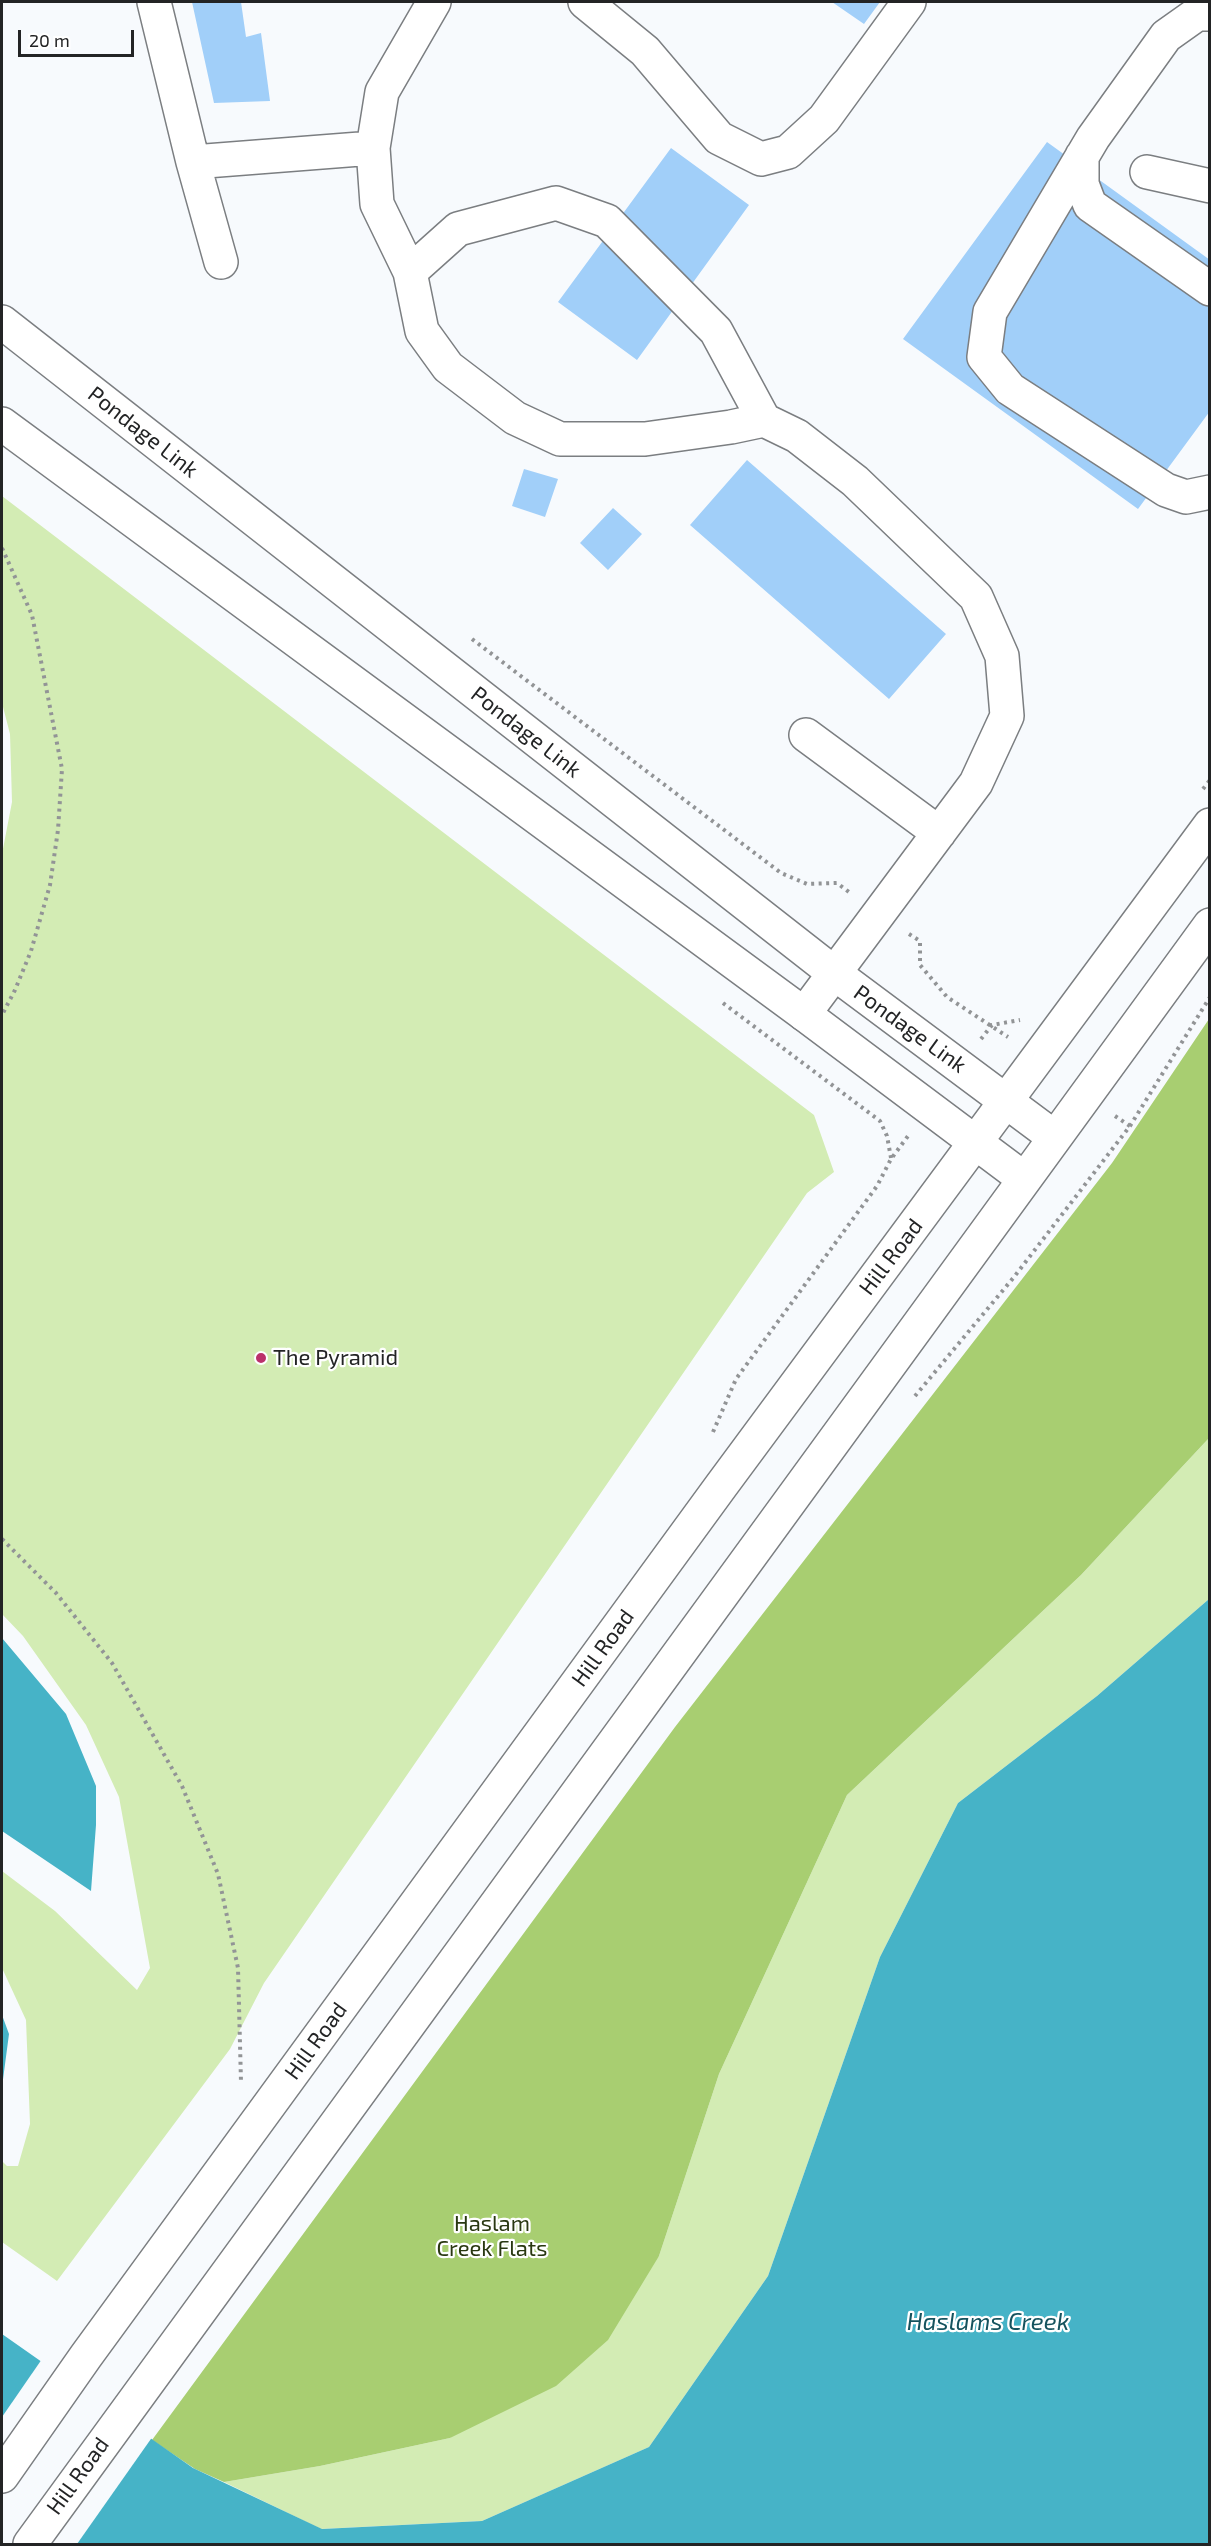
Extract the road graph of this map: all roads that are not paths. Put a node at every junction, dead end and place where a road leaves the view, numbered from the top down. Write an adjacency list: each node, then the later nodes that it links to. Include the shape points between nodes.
1 (154, 2): 8 (main road)
2 (434, 2): 6 (main road, via 382,92)
3 (585, 2): 4 (main road, via 645,51 719,138 761,159 788,152 824,119)
4 (909, 2)
5 (1203, 14): 7 (main road, via 1166,36)
6 (373, 148): 8 (main road); 12 (main road, via 377,204)
7 (1082, 156): 13 (main road, via 1082,184 1090,205); 17 (main road, via 990,312 984,357 1010,389 1166,490 1186,498)
8 (193, 162): 11 (main road)
9 (1147, 172): 10 (main road)
10 (1209, 186)
11 (221, 262)
12 (410, 272): 15 (main road, via 422,331 448,367 515,418 560,439 645,439); 15 (main road, via 458,229 556,203 607,220 716,331)
13 (1209, 289)
14 (2, 322): 22 (main road, Pondage Link)
15 (764, 420): 20 (main road, via 797,436 855,481 976,597 1002,656 1007,716 975,783)
16 (2, 424): 23 (main road)
17 (1209, 492)
18 (806, 735): 20 (main road)
19 (1209, 825): 24 (main road, Hill Road)
20 (939, 833): 22 (main road)
21 (1209, 925): 25 (main road, Hill Road)
22 (834, 973): 23 (main road); 24 (main road, Pondage Link)
23 (804, 1014): 26 (main road)
24 (1006, 1100): 25 (main road, Pondage Link); 26 (main road, Hill Road)
25 (1054, 1137): 27 (main road, Hill Road)
26 (973, 1143): 27 (main road); 28 (main road, Hill Road)
27 (1023, 1178): 29 (main road, Hill Road)
28 (2, 2476)
29 (30, 2544)

